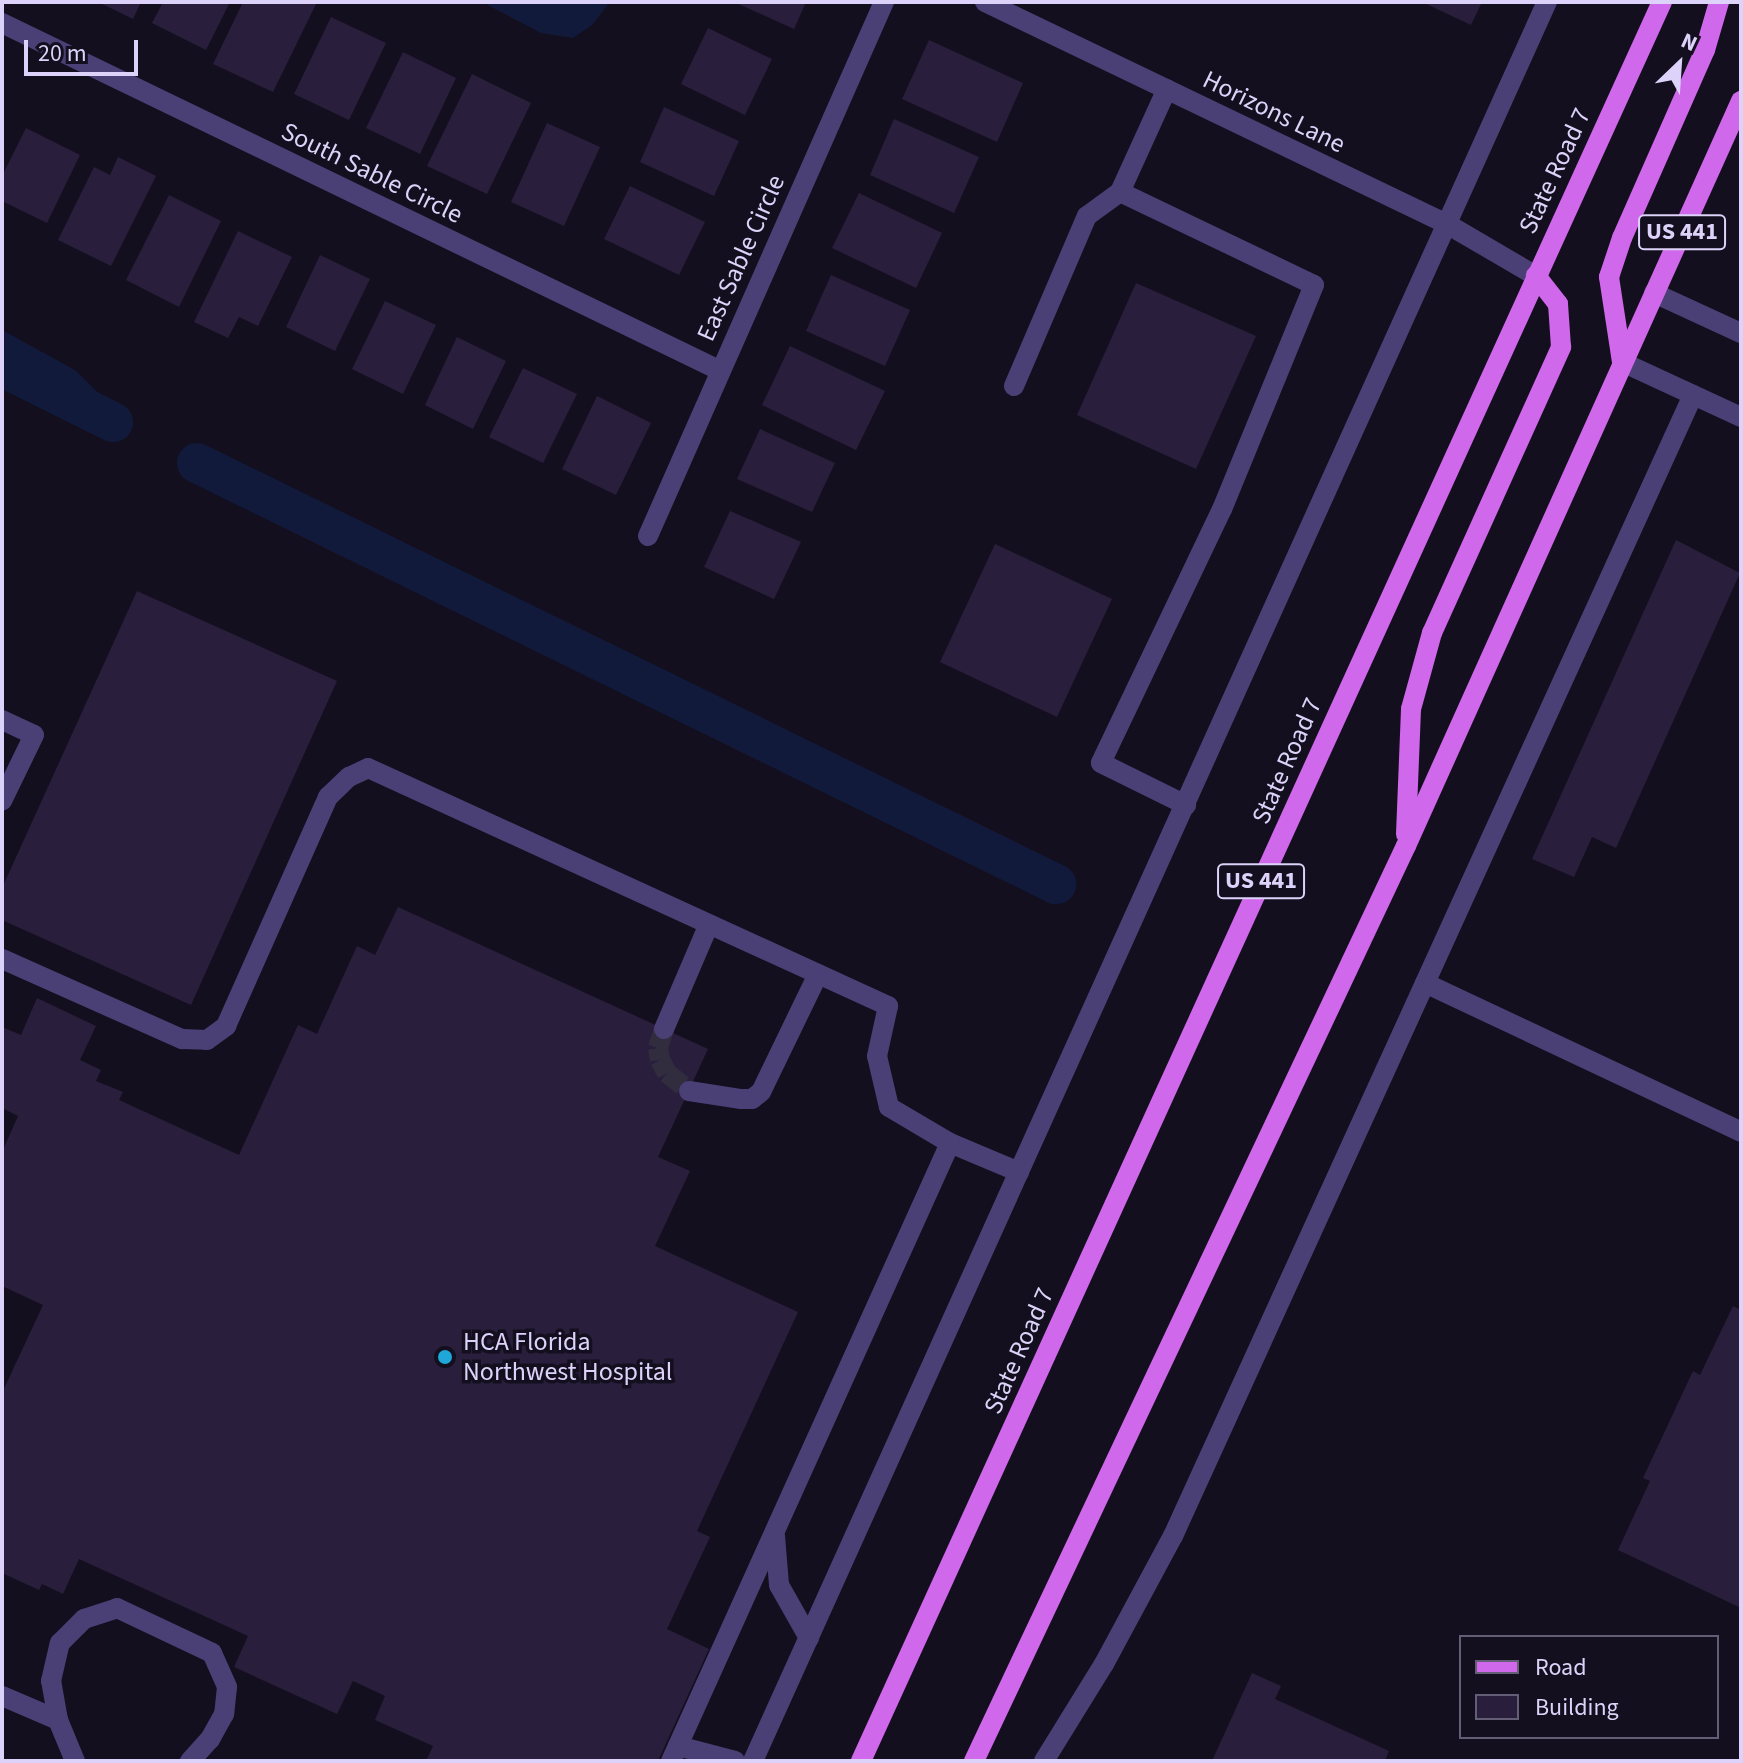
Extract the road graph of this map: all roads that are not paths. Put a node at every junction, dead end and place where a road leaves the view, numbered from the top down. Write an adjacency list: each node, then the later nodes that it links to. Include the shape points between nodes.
1 (884, 2): 15 (street, East Sable Circle)
2 (985, 2): 7 (street, Horizons Lane)
3 (1547, 2): 10 (street)
4 (1662, 2): 11 (main road, State Road 7 / US 441)
5 (1719, 2): 14 (main road, via 1705,50 1609,277)
6 (2, 23): 15 (street, South Sable Circle)
7 (1167, 89): 9 (street); 10 (street, Horizons Lane)
8 (1741, 101): 12 (main road, US 441)
9 (1120, 192): 16 (street, via 1087,216); 22 (street, via 1314,285 1222,509 1101,763)
10 (1447, 224): 11 (street, Horizons Lane); 22 (street)
11 (1536, 276): 23 (main road, via 1558,304 1561,347 1432,633 1411,709); 42 (main road, State Road 7 / US 441)
12 (1654, 293): 13 (street); 14 (main road, US 441)
13 (1741, 333)
14 (1622, 362): 17 (street); 23 (main road, US 441)
15 (719, 370): 19 (street, East Sable Circle)
16 (1014, 386)
17 (1693, 395): 18 (street); 27 (street)
18 (1741, 417)
19 (648, 536)
20 (2, 720): 21 (street, via 34,735)
21 (2, 801)
22 (1186, 805): 32 (street)
23 (1406, 846): 43 (main road, US 441)
24 (709, 924): 25 (street, via 368,768 328,797 226,1026 207,1040 182,1039); 26 (street); 28 (street)
25 (2, 959)
26 (818, 974): 29 (street, via 761,1092 741,1099); 31 (street, via 888,1006 877,1056 889,1107)
27 (1425, 983): 30 (street); 44 (street, via 1173,1536)
28 (664, 1029)
29 (689, 1091)
30 (1741, 1132)
31 (950, 1143): 32 (street); 33 (street)
32 (1019, 1172): 34 (street)
33 (774, 1532): 34 (street, via 779,1585); 37 (street)
34 (809, 1638): 41 (street)
35 (2, 1696): 36 (street)
36 (58, 1720): 38 (street); 39 (street, via 51,1681 60,1643 84,1619 117,1608 212,1653 227,1687 224,1714)
37 (674, 1753): 40 (street)
38 (75, 1761)
39 (190, 1761)
40 (735, 1761)
41 (753, 1761)
42 (861, 1761)
43 (974, 1761)
44 (1044, 1761)

